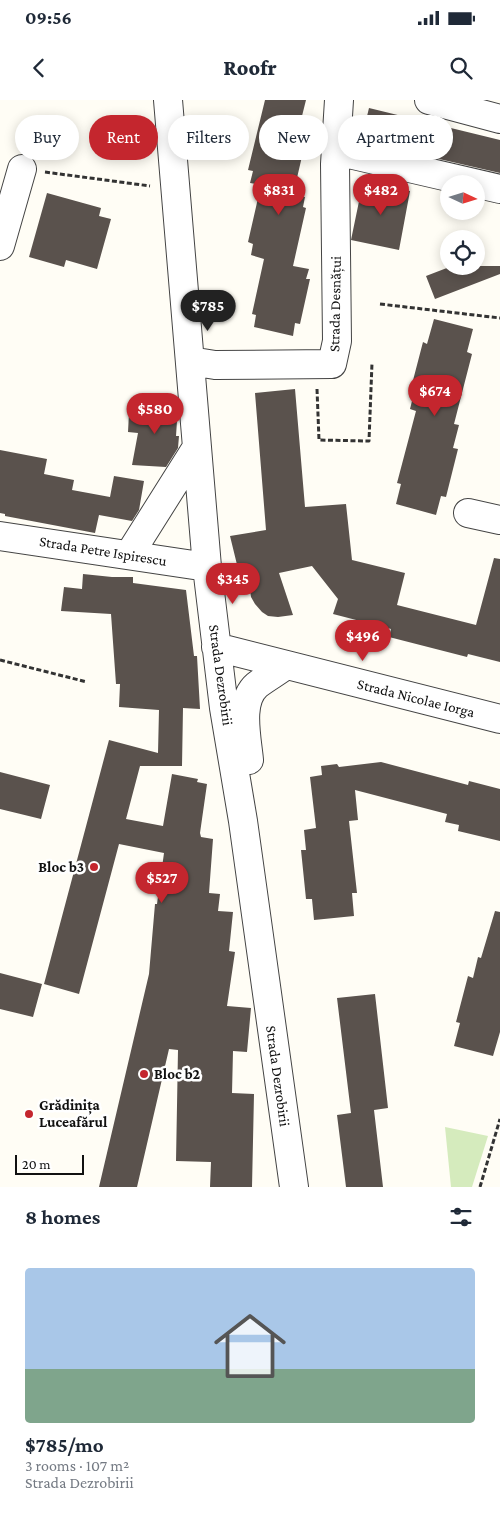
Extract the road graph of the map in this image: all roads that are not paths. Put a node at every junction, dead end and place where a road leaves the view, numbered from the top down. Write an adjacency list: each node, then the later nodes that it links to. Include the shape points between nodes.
1 (168, 100): 9 (street, Strada Dezrobirii)
2 (339, 100): 5 (street, Strada Desnățui)
3 (429, 100): 4 (street)
4 (500, 119)
5 (336, 151): 7 (street); 9 (street, Strada Desnățui, via 337,341 332,364 215,365)
6 (22, 169): 8 (street)
7 (500, 189)
8 (1, 242)
9 (190, 361): 10 (street, Strada Dezrobirii)
10 (196, 447): 14 (street); 15 (street, Strada Dezrobirii)
11 (468, 513): 12 (street)
12 (500, 520)
13 (0, 536): 14 (street, Strada Petre Ispirescu)
14 (129, 555): 15 (street, Strada Petre Ispirescu)
15 (207, 567): 16 (street, Strada Dezrobirii)
16 (216, 647): 17 (street, Strada Nicolae Iorga); 19 (street, Strada Dezrobirii)
17 (286, 665): 18 (street, Strada Nicolae Iorga); 19 (street, via 256,686 245,708 250,780)
18 (500, 719)
19 (243, 821): 20 (street, Strada Dezrobirii)
20 (294, 1187)

